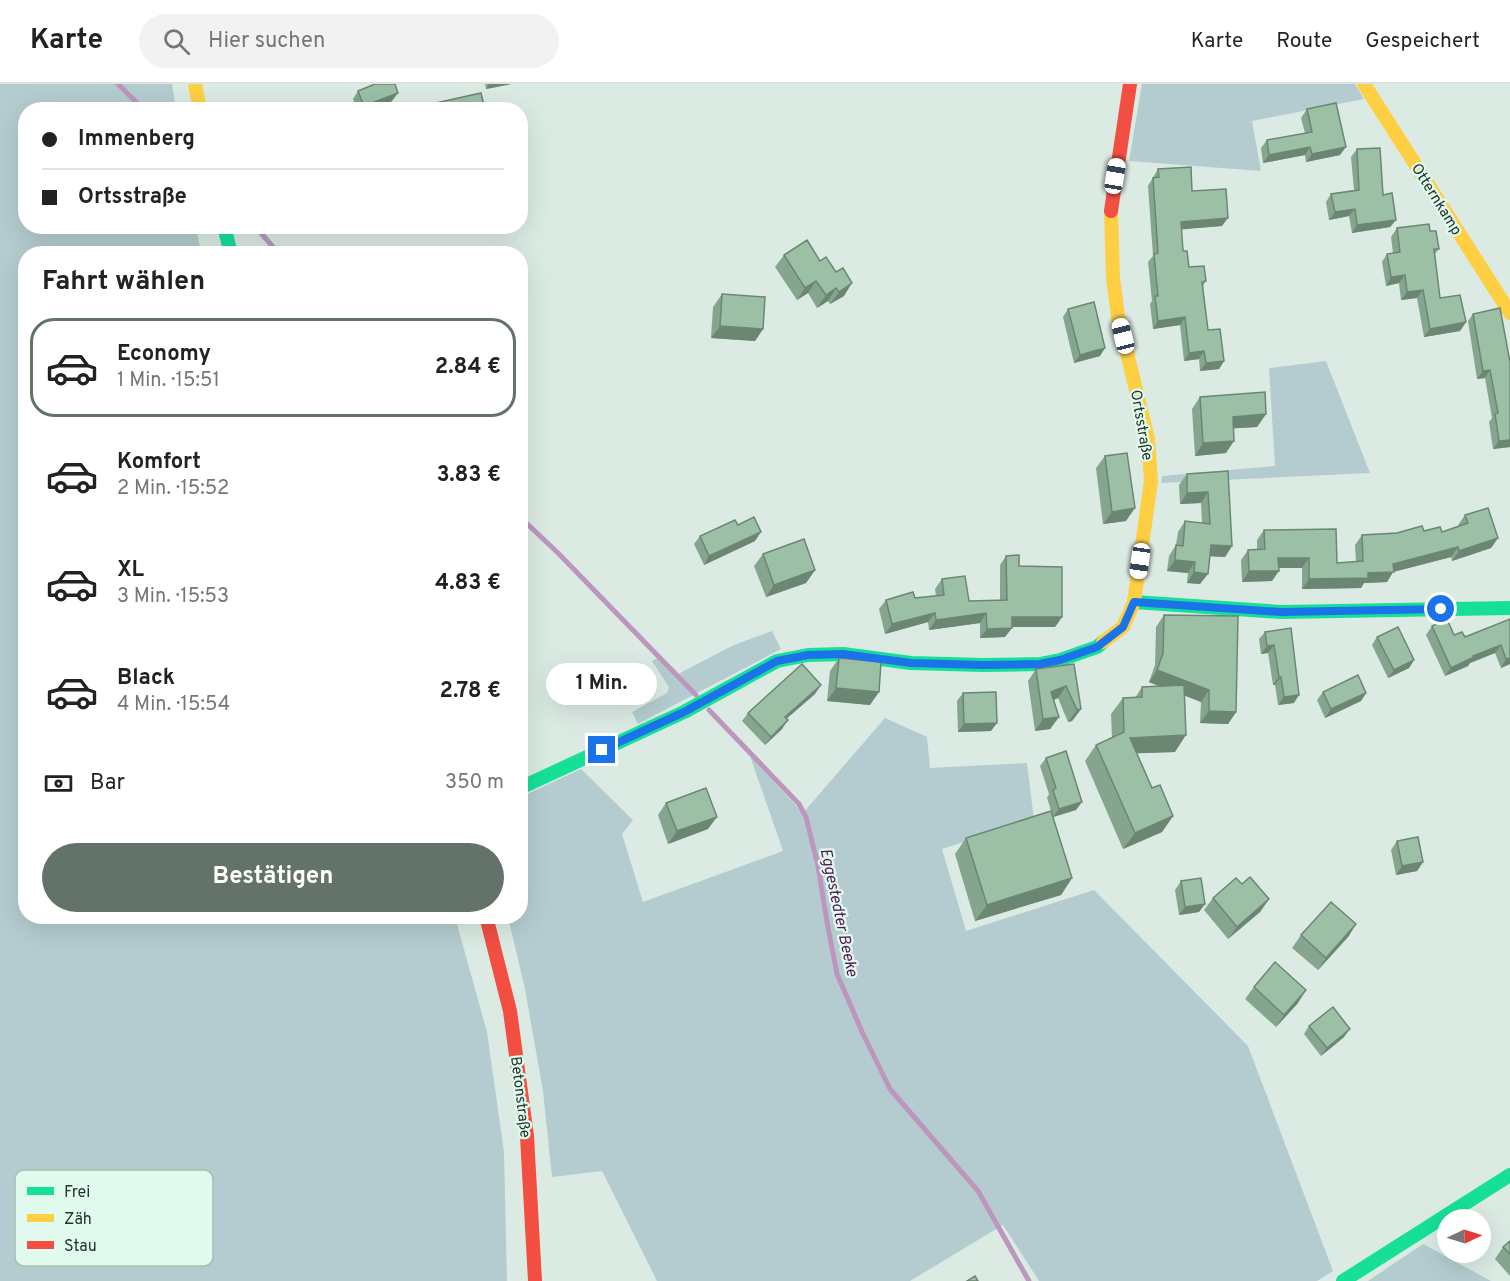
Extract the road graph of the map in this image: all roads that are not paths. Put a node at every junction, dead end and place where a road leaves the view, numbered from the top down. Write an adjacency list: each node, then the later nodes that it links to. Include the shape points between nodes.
1 (195, 84): 4 (street)
2 (1130, 84): 6 (street, Ortsstraße, via 1111,209 1118,316 1148,440 1150,471)
3 (1364, 84): 5 (street, Otternkamp)
4 (198, 102)
5 (1510, 314)
6 (1134, 602): 7 (street, via 1281,612); 8 (street, Ortsstraße, via 1123,627 1097,647 1040,664 911,663 843,654 777,661 684,712)
7 (1510, 608)
8 (528, 784)
9 (488, 924): 11 (street, Betonstraße, via 510,1011 527,1136)
10 (1510, 1175): 12 (street)
11 (535, 1281)
12 (1343, 1281)

